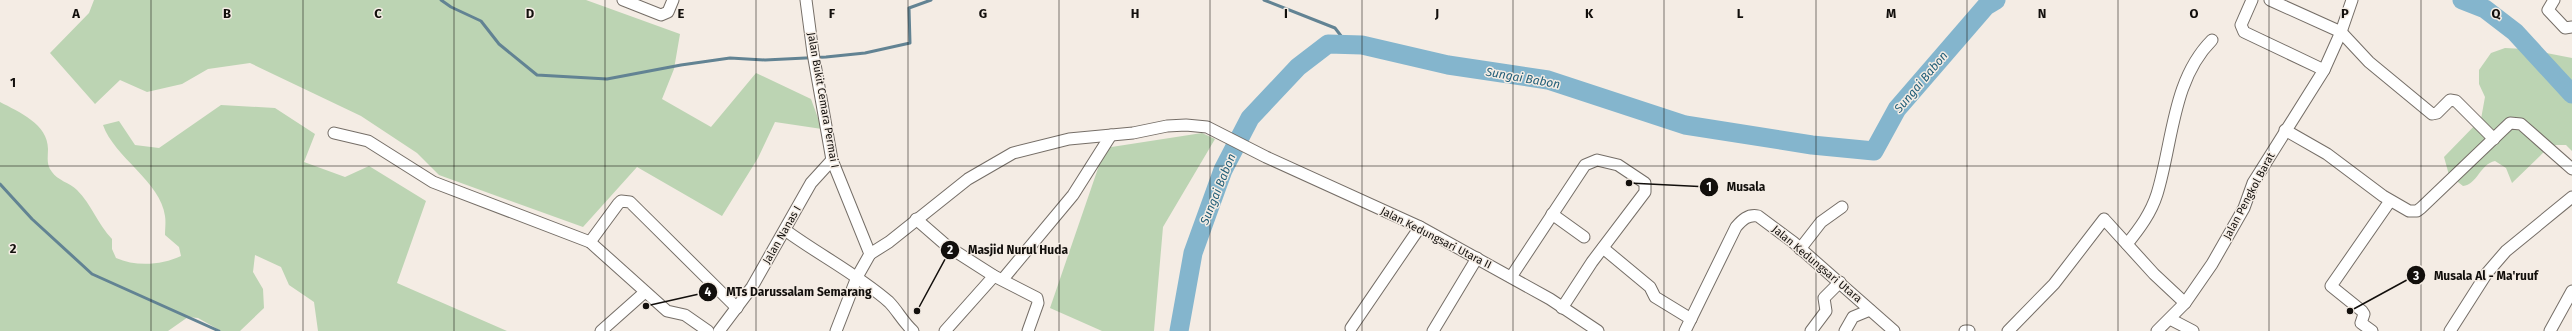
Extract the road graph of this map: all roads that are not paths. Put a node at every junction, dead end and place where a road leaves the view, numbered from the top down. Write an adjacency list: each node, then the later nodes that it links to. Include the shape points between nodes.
1 (623, 0): 2 (street, via 661,15 668,12)
2 (673, 0)
3 (806, 0): 16 (street, Jalan Bukit Cemara Permai I)
4 (2252, 0): 11 (street, via 2241,25 2244,32)
5 (2270, 0): 9 (street)
6 (2352, 0): 9 (street, Jalan Pengkol Barat)
7 (2554, 0): 8 (street, via 2548,10 2565,28)
8 (2572, 27)
9 (2341, 32): 11 (street, Jalan Pengkol Barat); 15 (street, via 2369,62 2432,114 2437,113 2453,99)
10 (2212, 40): 27 (street, via 2198,54 2185,80 2157,194 2143,224)
11 (2324, 70): 12 (street, Jalan Pengkol Barat)
12 (2285, 130): 19 (street, via 2327,154); 38 (street, Jalan Pengkol Barat, via 2253,183 2244,208 2212,264)
13 (334, 133): 26 (street, via 368,141 433,182)
14 (1111, 135): 22 (street, Jalan Kedungsari Utara II, via 1069,139 1013,153 968,178); 23 (street, Jalan Kedungsari Utara II, via 1186,125 1207,127 1266,157); 33 (street, via 1073,195)
15 (2494, 140): 17 (street, via 2510,123 2522,124); 19 (street, via 2417,211 2409,211)
16 (832, 160): 24 (street, Jalan Nanas I, via 811,183); 30 (street, Jalan Bukit Cemara Permai I)
17 (2572, 169)
18 (2572, 197): 64 (street, via 2506,251 2488,273)
19 (2390, 201): 63 (street, via 2331,286 2362,311 2364,314 2361,323)
20 (1842, 207): 29 (street, via 1821,222)
21 (1552, 214): 25 (street); 28 (street, via 1585,165 1597,160 1618,165 1645,183 1646,188); 34 (street)
22 (916, 219): 30 (street, Jalan Kedungsari Utara II); 33 (street, via 947,246)
23 (1420, 227): 31 (street, Jalan Kedungsari Utara II); 44 (street)
24 (785, 230): 32 (street); 39 (street, Jalan Nanas I)
25 (1584, 237)
26 (590, 242): 37 (street); 39 (street, via 621,201 630,202)
27 (2127, 244): 38 (street); 60 (street, via 2106,220 2102,220 2054,284)
28 (1603, 248): 40 (street); 42 (street, via 1650,287 1654,297)
29 (1800, 249): 35 (street, Jalan Kedungsari Utara); 42 (street, Jalan Kedungsari Utara, via 1758,216 1744,219 1736,227)
30 (870, 254): 32 (street)
31 (1477, 258): 34 (street, Jalan Kedungsari Utara II); 52 (street)
32 (857, 277): 48 (street); 49 (street, via 891,304 901,320)
33 (998, 277): 50 (street); 51 (street, via 1037,298 1038,303)
34 (1510, 277): 40 (street, Jalan Kedungsari Utara II)
35 (1840, 282): 41 (street, Jalan Kedungsari Utara); 55 (street, via 1824,298 1826,311)
36 (2572, 291): 65 (street)
37 (645, 292): 45 (street); 46 (street, via 667,311 685,315)
38 (2185, 303): 43 (street, Jalan Pengkol Barat)
39 (737, 308): 47 (street, Jalan Nanas I)
40 (1562, 308): 53 (street, Jalan Kedungsari Utara II)
41 (1870, 310): 56 (street, via 1853,317); 57 (street, Jalan Kedungsari Utara)
42 (1691, 319): 54 (street)
43 (2170, 319): 61 (street, Jalan Pengkol Barat); 62 (street)
44 (1351, 328)
45 (601, 331)
46 (708, 331)
47 (719, 331)
48 (836, 331)
49 (913, 331)
50 (945, 331)
51 (1028, 331)
52 (1433, 331)
53 (1598, 331)
54 (1685, 331)
55 (1811, 331)
56 (1845, 331)
57 (1894, 331)
58 (1965, 331): 59 (street)
59 (1969, 331)
60 (2008, 331)
61 (2157, 331)
62 (2193, 331)
63 (2372, 331)
64 (2450, 331)
65 (2550, 331)

